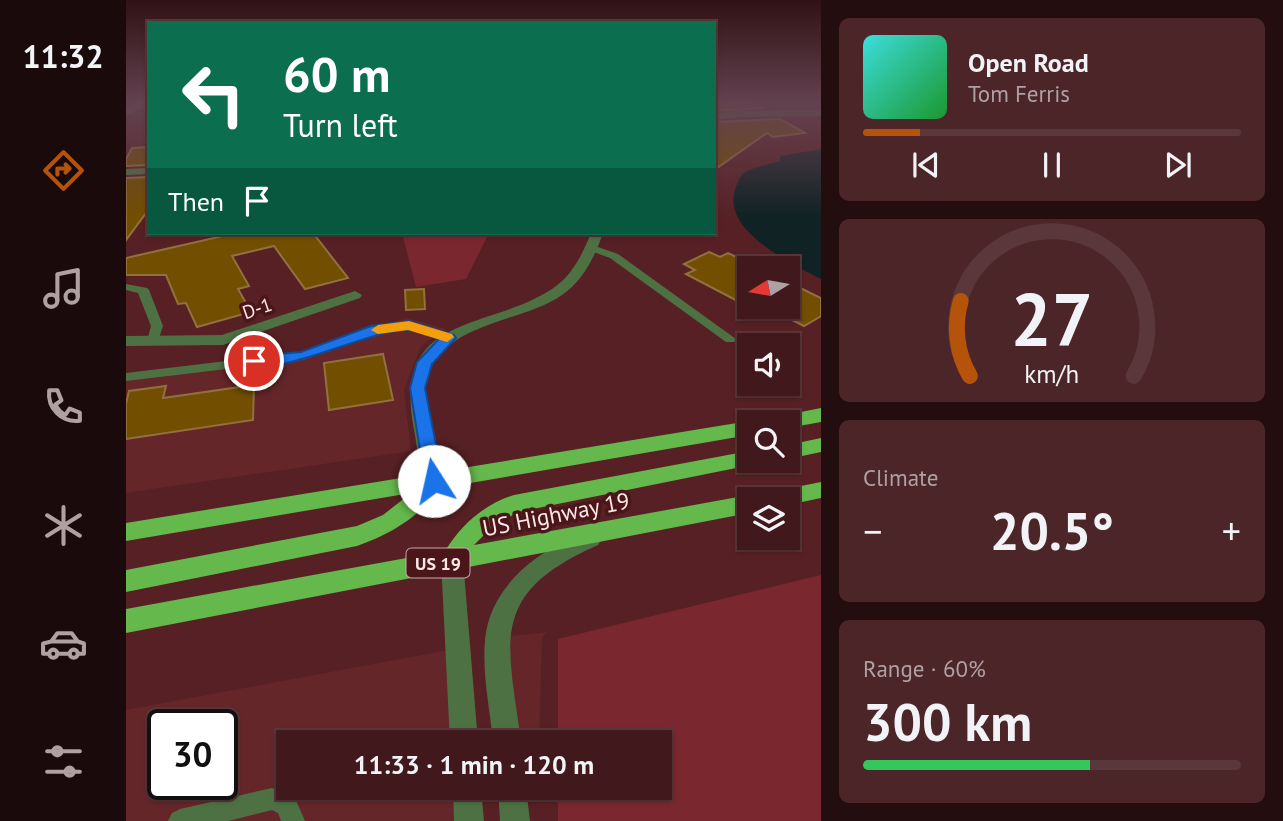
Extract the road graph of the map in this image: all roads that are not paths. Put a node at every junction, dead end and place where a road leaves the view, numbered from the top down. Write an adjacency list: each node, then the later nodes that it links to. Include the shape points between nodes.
1 (147, 171): 2 (street)
2 (126, 173)
3 (594, 240): 6 (street, via 574,277 556,293); 7 (lane)
4 (126, 287): 9 (lane, via 143,290 157,326)
5 (355, 295): 9 (street, D-1, via 223,340)
6 (449, 338): 10 (lane, via 409,325 371,330 303,356); 17 (street, via 425,362 417,388)
7 (730, 340)
8 (126, 341): 9 (street, D-1)
9 (153, 341)
10 (126, 377)
11 (821, 415): 12 (highway)
12 (800, 419)
13 (737, 430): 17 (highway)
14 (821, 445): 15 (highway)
15 (800, 449)
16 (737, 461): 23 (highway, via 514,504 483,519)
17 (434, 481): 22 (highway); 24 (highway, via 412,509 387,527)
18 (821, 490): 19 (highway)
19 (800, 494)
20 (737, 506): 21 (highway, US Highway 19 / US 19)
21 (618, 528): 23 (highway, US Highway 19 / US 19); 27 (street, via 574,545 537,570 505,607 496,638)
22 (126, 532)
23 (452, 560): 25 (highway, US Highway 19 / US 19); 26 (street)
24 (126, 581)
25 (126, 621)
26 (463, 730)
27 (506, 730)
28 (468, 800): 32 (street)
29 (513, 800): 33 (street)
30 (180, 821): 31 (lane, via 272,799 286,804)
31 (293, 821)
32 (469, 821)
33 (515, 821)

